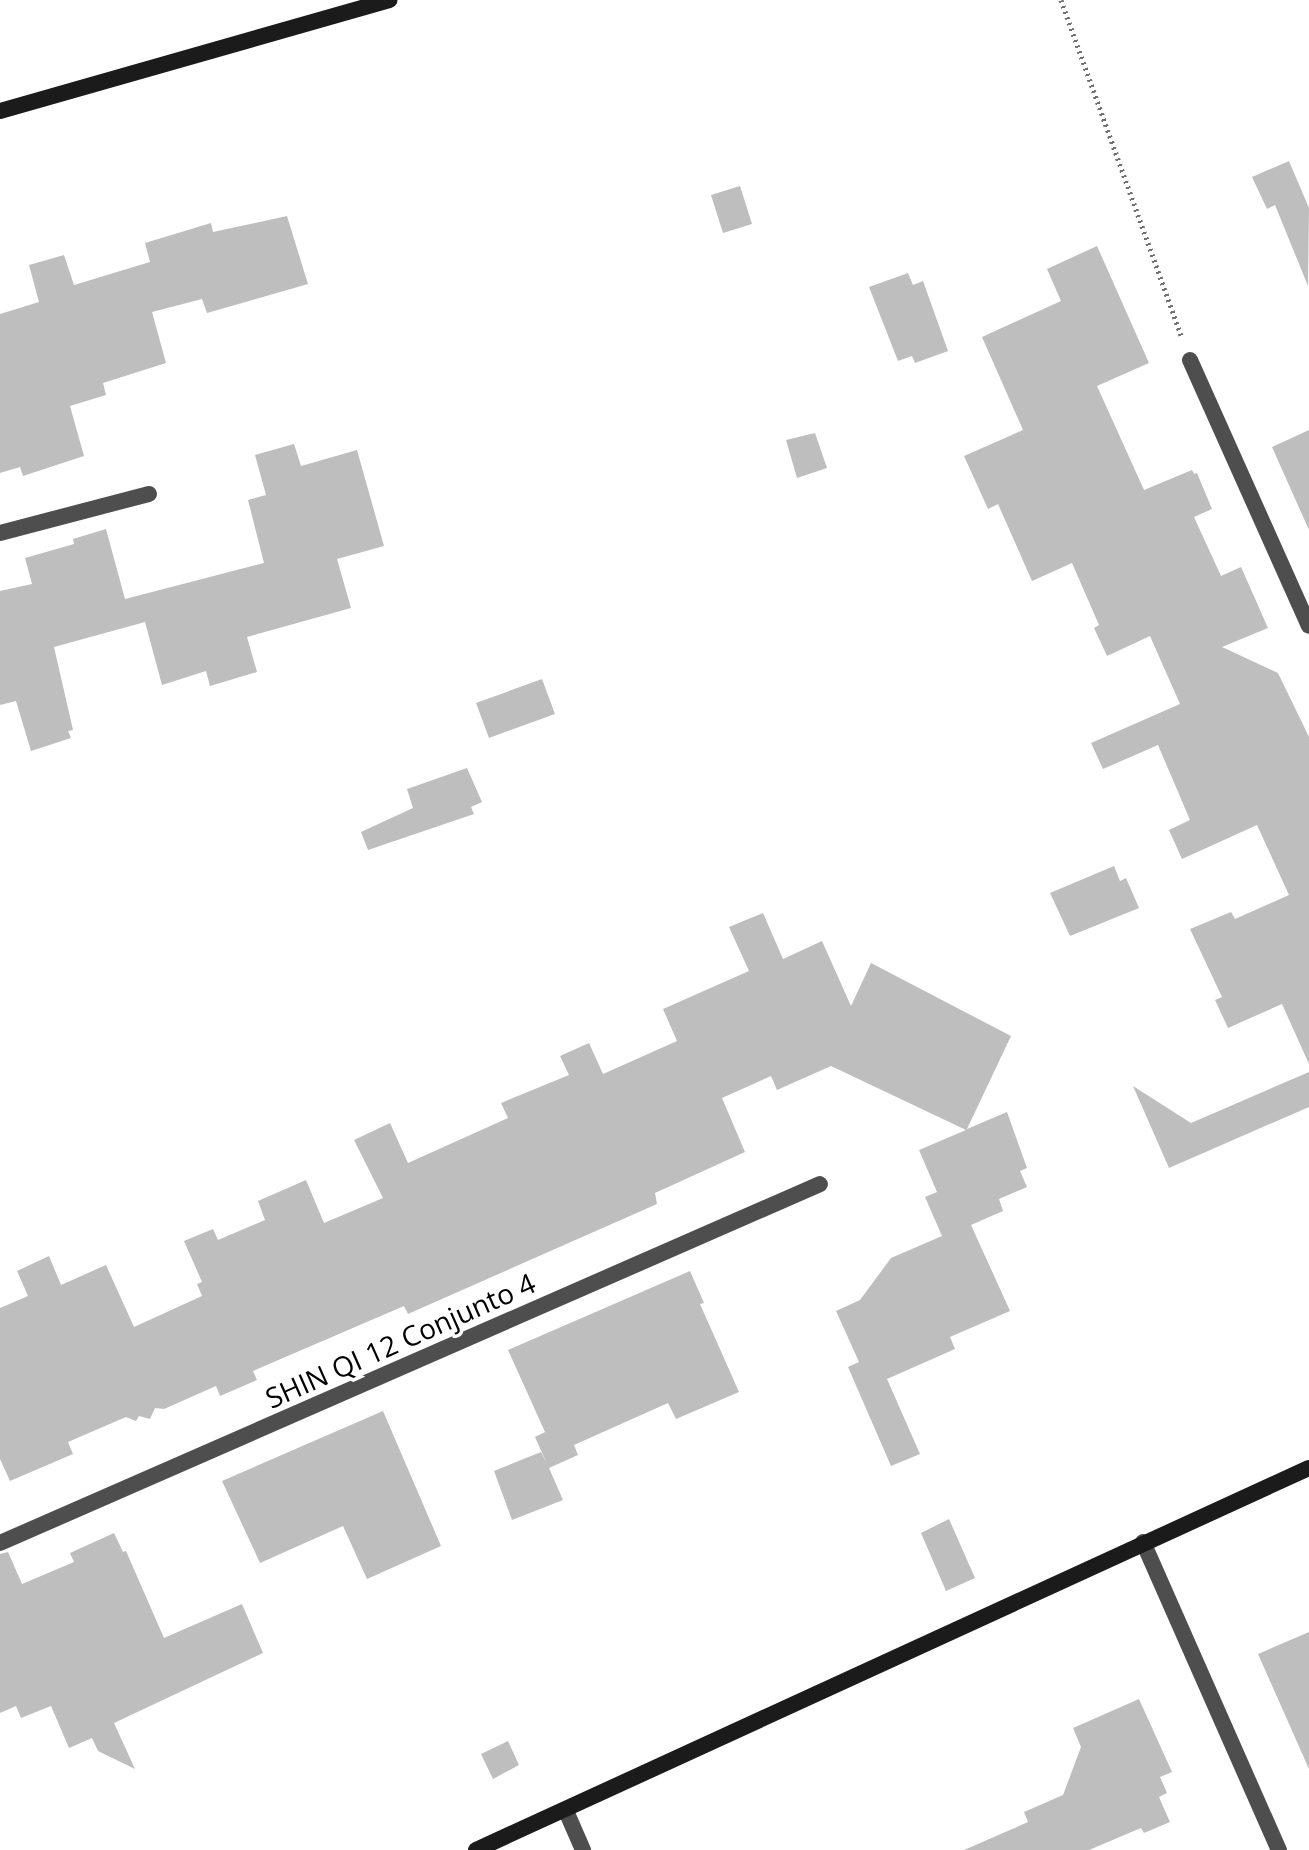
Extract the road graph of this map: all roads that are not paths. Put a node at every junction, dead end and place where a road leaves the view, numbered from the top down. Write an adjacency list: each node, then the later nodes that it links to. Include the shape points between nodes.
1 (389, 0): 2 (street)
2 (0, 111)
3 (1190, 360): 6 (street)
4 (149, 494): 5 (street)
5 (0, 533)
6 (1309, 626)
7 (820, 1184): 10 (street, SHIN QI 12 Conjunto 4)
8 (1309, 1468): 9 (street)
9 (1143, 1542): 11 (street); 14 (street)
10 (0, 1543)
11 (566, 1811): 12 (street); 13 (street)
12 (476, 1850)
13 (583, 1850)
14 (1279, 1850)

